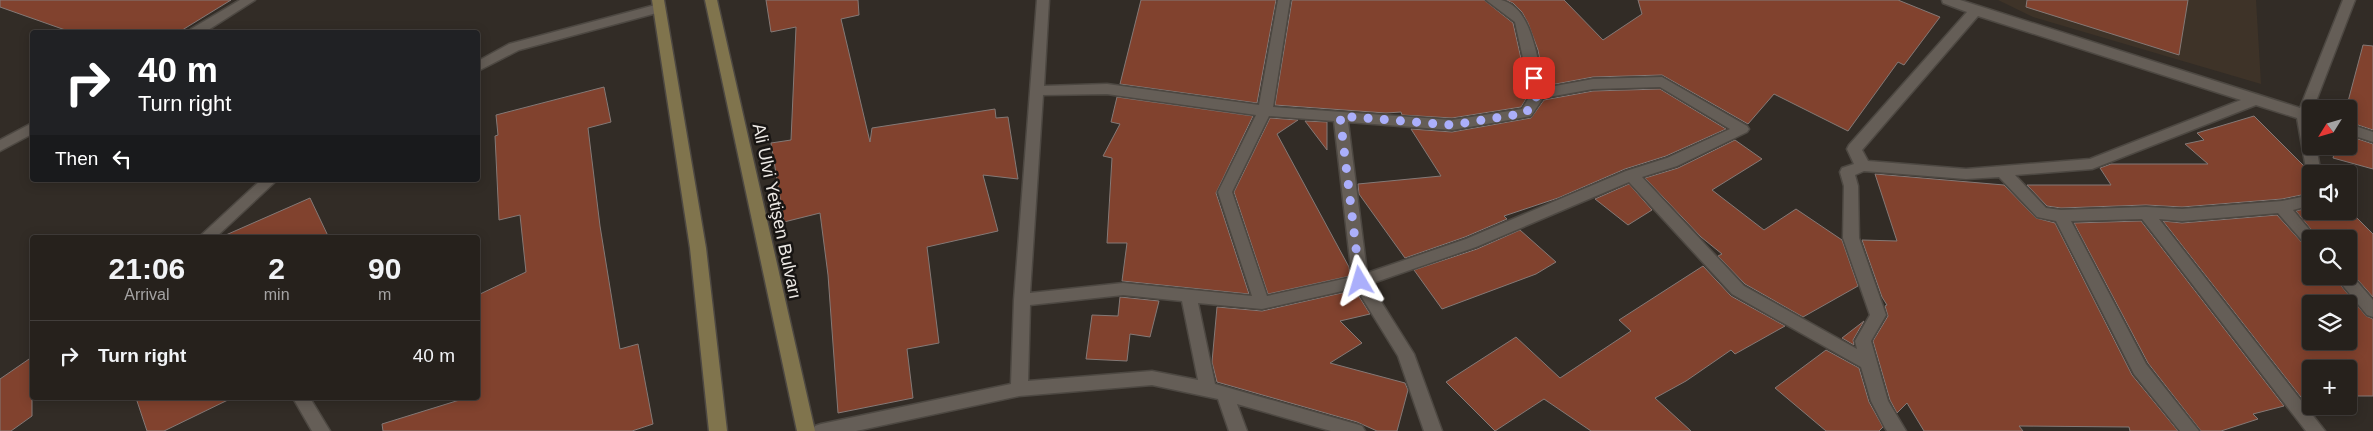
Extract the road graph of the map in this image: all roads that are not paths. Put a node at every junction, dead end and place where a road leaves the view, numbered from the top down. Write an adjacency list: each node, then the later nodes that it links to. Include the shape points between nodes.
1 (249, 0): 10 (street)
2 (710, 0): 45 (main road, Ali Ulvi Yetişen Bulvarı)
3 (1043, 0): 12 (street)
4 (1284, 0): 16 (street)
5 (1492, 0): 13 (street, via 1521,20)
6 (1948, 0): 9 (street)
7 (2348, 0): 15 (street)
8 (659, 4): 11 (street, via 514,47); 44 (main road, via 698,248)
9 (1975, 11): 14 (street); 23 (street, via 1854,149)
10 (199, 30)
11 (480, 66)
12 (1038, 91): 16 (street, via 1108,89); 36 (street)
13 (1538, 94): 18 (street, via 1526,113 1452,125); 25 (street, via 1592,84 1662,82 1742,129 1672,162)
14 (2256, 100): 17 (street); 24 (street, via 2092,164)
15 (2314, 100)
16 (1265, 111): 18 (street); 37 (street, via 1225,192)
17 (2302, 114)
18 (1340, 116): 33 (street)
19 (30, 129): 22 (street)
20 (2358, 132): 21 (street)
21 (2373, 137)
22 (0, 146)
23 (1862, 166): 24 (street, via 1966,174); 39 (street, via 1847,172 1852,186 1851,238 1878,315 1862,341)
24 (2002, 172): 30 (street, via 2042,213)
25 (1631, 175): 33 (street, via 1472,243); 39 (street, via 1738,290)
26 (268, 182): 32 (street)
27 (2302, 202): 28 (street)
28 (2282, 207): 29 (street, via 2182,215); 31 (street)
29 (2146, 213): 30 (street); 52 (street)
30 (2061, 216): 51 (street, via 2140,369)
31 (2302, 230)
32 (208, 235)
33 (1360, 281): 37 (street); 49 (street, via 1406,354)
34 (2351, 285): 38 (street)
35 (1189, 296): 36 (street, via 1123,289); 37 (street); 41 (street)
36 (1022, 300): 40 (street)
37 (1262, 304)
38 (2373, 311)
39 (1868, 364): 50 (street, via 1889,422)
40 (1019, 389): 41 (street, via 1152,378); 46 (street)
41 (1217, 391): 47 (street); 48 (street)
42 (302, 400): 43 (street)
43 (321, 431)
44 (717, 431)
45 (806, 431)
46 (821, 431)
47 (1238, 431)
48 (1356, 431)
49 (1432, 431)
50 (1897, 431)
51 (2190, 431)
52 (2316, 431)

